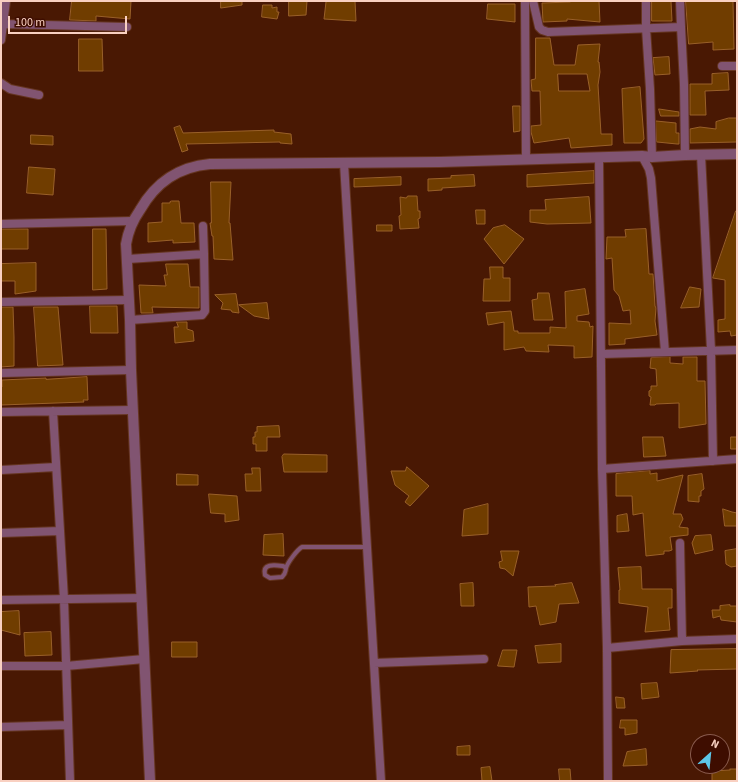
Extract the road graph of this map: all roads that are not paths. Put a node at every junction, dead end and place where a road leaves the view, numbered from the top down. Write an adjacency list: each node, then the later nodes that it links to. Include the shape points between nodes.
1 (6, 1): 6 (street)
2 (525, 1): 20 (street)
3 (533, 1): 8 (street, via 539,27 548,32)
4 (646, 1): 8 (street)
5 (680, 1): 9 (street)
6 (3, 24): 7 (street); 10 (street)
7 (127, 27)
8 (646, 28): 9 (street); 18 (street, via 650,89)
9 (680, 28): 17 (street)
10 (1, 40)
11 (722, 66): 12 (street)
12 (737, 66)
13 (1, 83): 14 (street, via 10,89)
14 (39, 95)
15 (700, 154): 16 (street); 17 (street); 30 (street)
16 (737, 154)
17 (685, 155): 18 (street)
18 (647, 157): 19 (street); 32 (street, via 651,178)
19 (599, 158): 20 (street); 33 (street)
20 (526, 160): 21 (street)
21 (344, 163): 22 (street, via 224,164 186,168 156,187); 47 (street)
22 (133, 221): 23 (street); 26 (street, via 127,240)
23 (1, 224)
24 (203, 226): 25 (street)
25 (204, 254): 26 (street); 29 (street, via 205,311 202,315)
26 (128, 259): 27 (street)
27 (129, 300): 28 (street); 29 (street)
28 (1, 302)
29 (130, 320): 34 (street)
30 (712, 350): 31 (street); 32 (street); 40 (street)
31 (737, 350)
32 (665, 352): 33 (street)
33 (602, 354): 42 (street)
34 (131, 370): 35 (street); 36 (street)
35 (1, 373)
36 (133, 410): 38 (street); 49 (street)
37 (1, 412): 38 (street)
38 (53, 412): 41 (street)
39 (737, 459): 40 (street)
40 (713, 461): 42 (street)
41 (56, 467): 43 (street); 44 (street)
42 (602, 469): 54 (street)
43 (1, 470)
44 (60, 531): 45 (street); 50 (street)
45 (1, 533)
46 (680, 544): 53 (street)
47 (367, 547): 48 (lane, via 298,549); 57 (street)
48 (286, 568): 48 (lane, via 282,577 270,578 264,573 268,566)
49 (142, 598): 50 (street); 55 (street)
50 (64, 599): 51 (street); 59 (street)
51 (1, 600)
52 (737, 639): 53 (street)
53 (682, 641): 54 (street)
54 (607, 648): 65 (street)
55 (144, 659): 59 (street); 63 (street)
56 (484, 659): 57 (street)
57 (374, 663): 64 (street)
58 (1, 666): 59 (street)
59 (66, 666): 60 (street)
60 (68, 725): 61 (street); 62 (street)
61 (1, 727)
62 (70, 781)
63 (150, 781)
64 (381, 781)
65 (608, 781)

